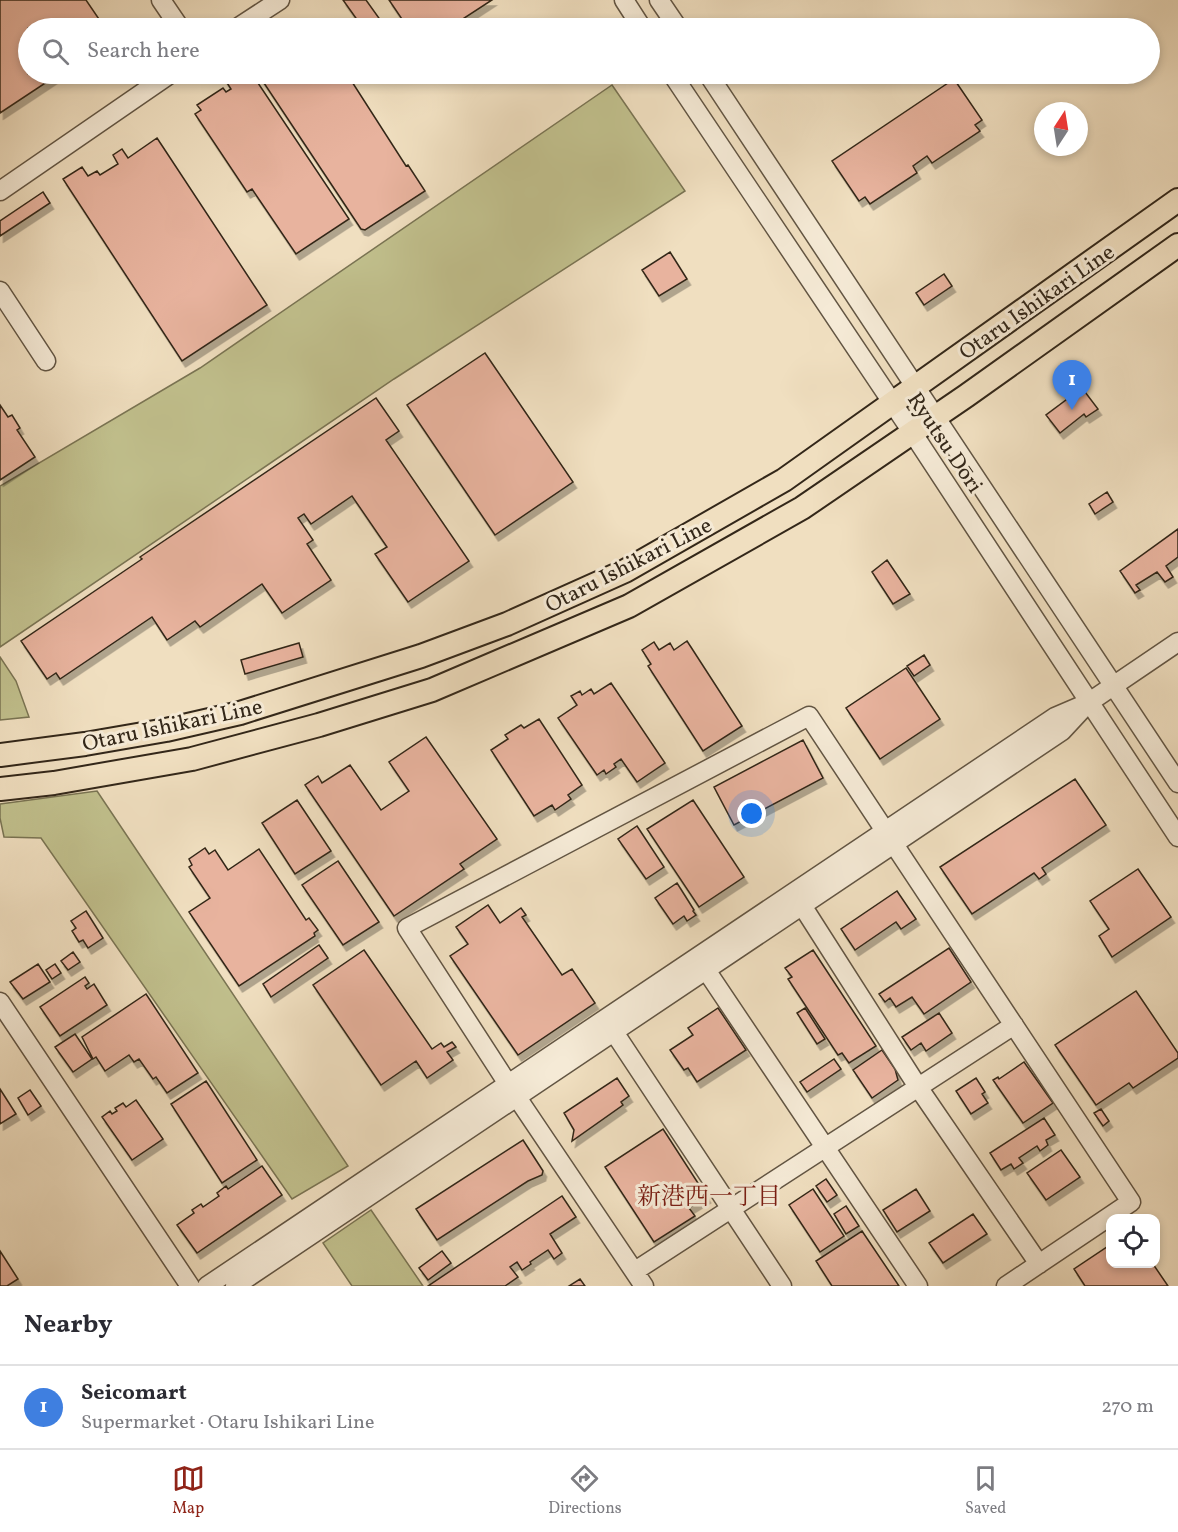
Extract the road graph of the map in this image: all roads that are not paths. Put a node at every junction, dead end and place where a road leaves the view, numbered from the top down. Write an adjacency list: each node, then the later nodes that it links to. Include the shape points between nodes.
1 (161, 0): 5 (street)
2 (280, 0): 6 (street)
3 (624, 0): 7 (street)
4 (659, 0): 8 (street)
5 (173, 18)
6 (252, 18)
7 (636, 18)
8 (671, 18)
9 (155, 84): 12 (street)
10 (679, 84): 18 (street, Ryutsu Dōri)
11 (715, 84): 17 (street, Ryutsu Dōri)
12 (0, 191)
13 (1178, 200): 17 (main road, Otaru Ishikari Line)
14 (1178, 245): 19 (main road, Otaru Ishikari Line)
15 (0, 291): 16 (street)
16 (46, 361)
17 (916, 387): 18 (main road, Otaru Ishikari Line); 19 (street, Ryutsu Dōri)
18 (892, 404): 20 (street, Ryutsu Dōri); 24 (main road, Otaru Ishikari Line, via 784,480 625,570 507,624 421,656 240,713 86,744)
19 (934, 417): 20 (main road, Otaru Ishikari Line); 22 (street, Ryutsu Dōri)
20 (912, 432): 23 (street, Ryutsu Dōri); 26 (main road, Otaru Ishikari Line, via 802,508 629,606 432,690 192,759)
21 (1178, 642): 22 (street)
22 (1113, 686): 23 (street); 25 (street, Ryutsu Dōri)
23 (1088, 703): 27 (street, via 1055,717); 28 (street, Ryutsu Dōri)
24 (0, 755)
25 (1178, 783)
26 (0, 789)
27 (890, 837): 29 (street); 33 (street); 35 (street, via 809,716 407,928)
28 (1178, 837)
29 (798, 898): 30 (street); 34 (street)
30 (702, 963): 32 (street); 36 (street)
31 (0, 1002): 40 (street)
32 (610, 1025): 35 (street); 37 (street)
33 (1014, 1025): 34 (street); 38 (street, via 1131,1202)
34 (918, 1087): 36 (street); 38 (street)
35 (513, 1090): 39 (street); 41 (street); 42 (street)
36 (826, 1147): 37 (street); 44 (street)
37 (731, 1209): 39 (street); 43 (street)
38 (1039, 1264): 45 (street)
39 (640, 1279)
40 (190, 1286)
41 (207, 1286)
42 (235, 1286)
43 (782, 1286)
44 (918, 1286)
45 (1006, 1286)

